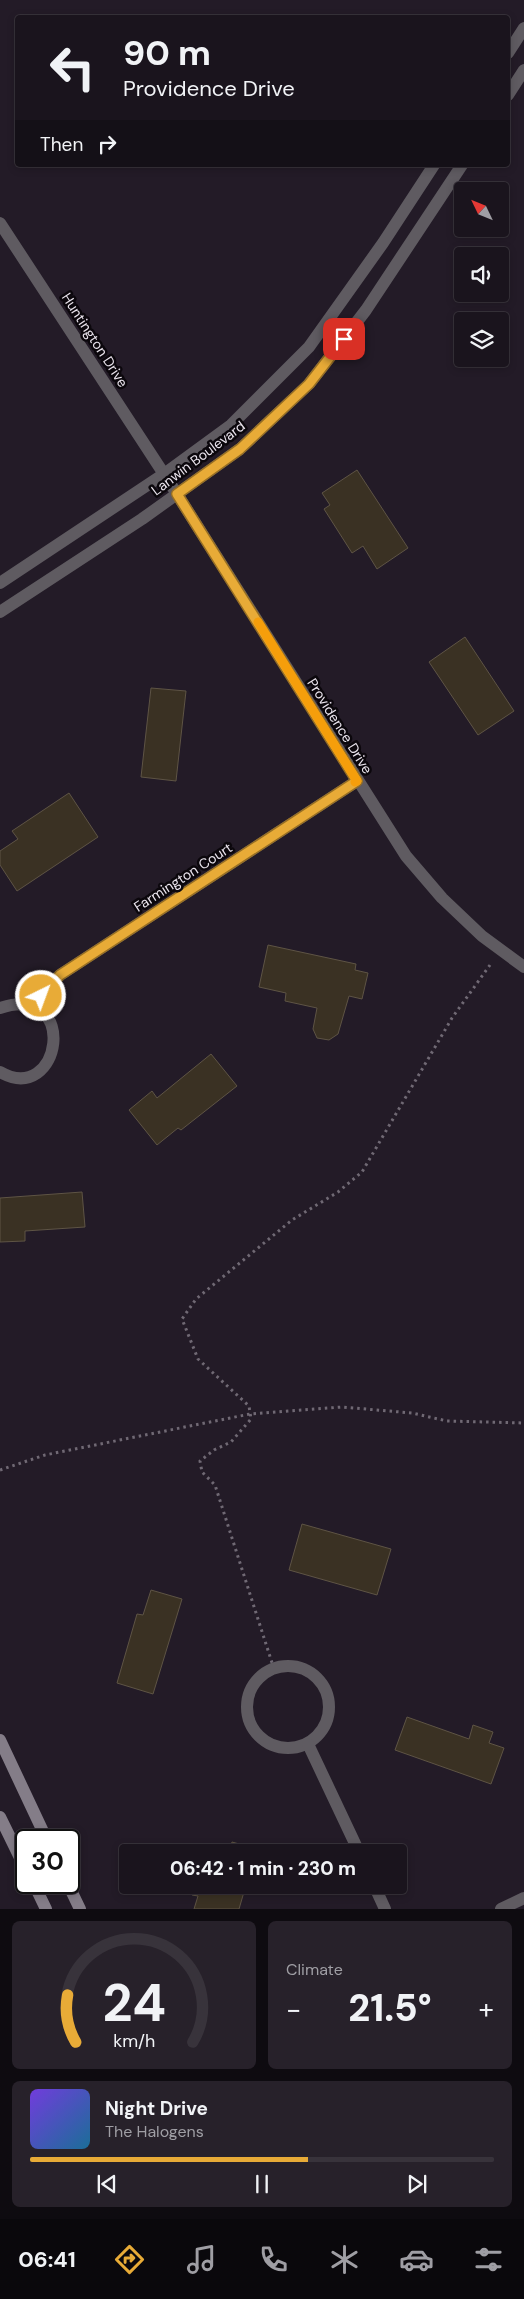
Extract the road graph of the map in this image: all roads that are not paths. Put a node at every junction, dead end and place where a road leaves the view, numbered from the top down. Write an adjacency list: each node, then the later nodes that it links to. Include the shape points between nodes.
1 (524, 28): 2 (street)
2 (510, 50)
3 (524, 70): 4 (street)
4 (510, 92)
5 (433, 167): 8 (street, Lanwin Boulevard, via 309,346 231,425)
6 (461, 167): 9 (street, Lanwin Boulevard, via 366,310 309,384 240,449)
7 (0, 223): 8 (street, Huntington Drive)
8 (164, 474): 9 (street, Providence Drive); 10 (street, Lanwin Boulevard)
9 (177, 494): 11 (street, Lanwin Boulevard); 12 (street, Providence Drive)
10 (0, 583)
11 (0, 612)
12 (357, 781): 13 (street, Providence Drive, via 406,856 436,892 482,936); 14 (street, Farmington Court, via 60,975)
13 (524, 967)
14 (32, 1006): 15 (street, via 19,1004); 16 (street, via 51,1024 55,1036 53,1053 46,1064 30,1076 19,1078)
15 (0, 1008)
16 (0, 1072)
17 (0, 1740): 20 (main road)
18 (308, 1744): 18 (street, via 326,1725 330,1711 330,1702 319,1679 295,1666 280,1666 261,1675 247,1702 252,1726 262,1739 275,1746 289,1748); 21 (street)
19 (0, 1818): 22 (main road)
20 (42, 1829)
21 (355, 1844)
22 (15, 1848)
23 (39, 1894): 27 (main road)
24 (73, 1894): 28 (main road)
25 (378, 1894): 29 (street)
26 (524, 1898): 30 (street)
27 (46, 1909)
28 (80, 1909)
29 (385, 1909)
30 (501, 1909)

